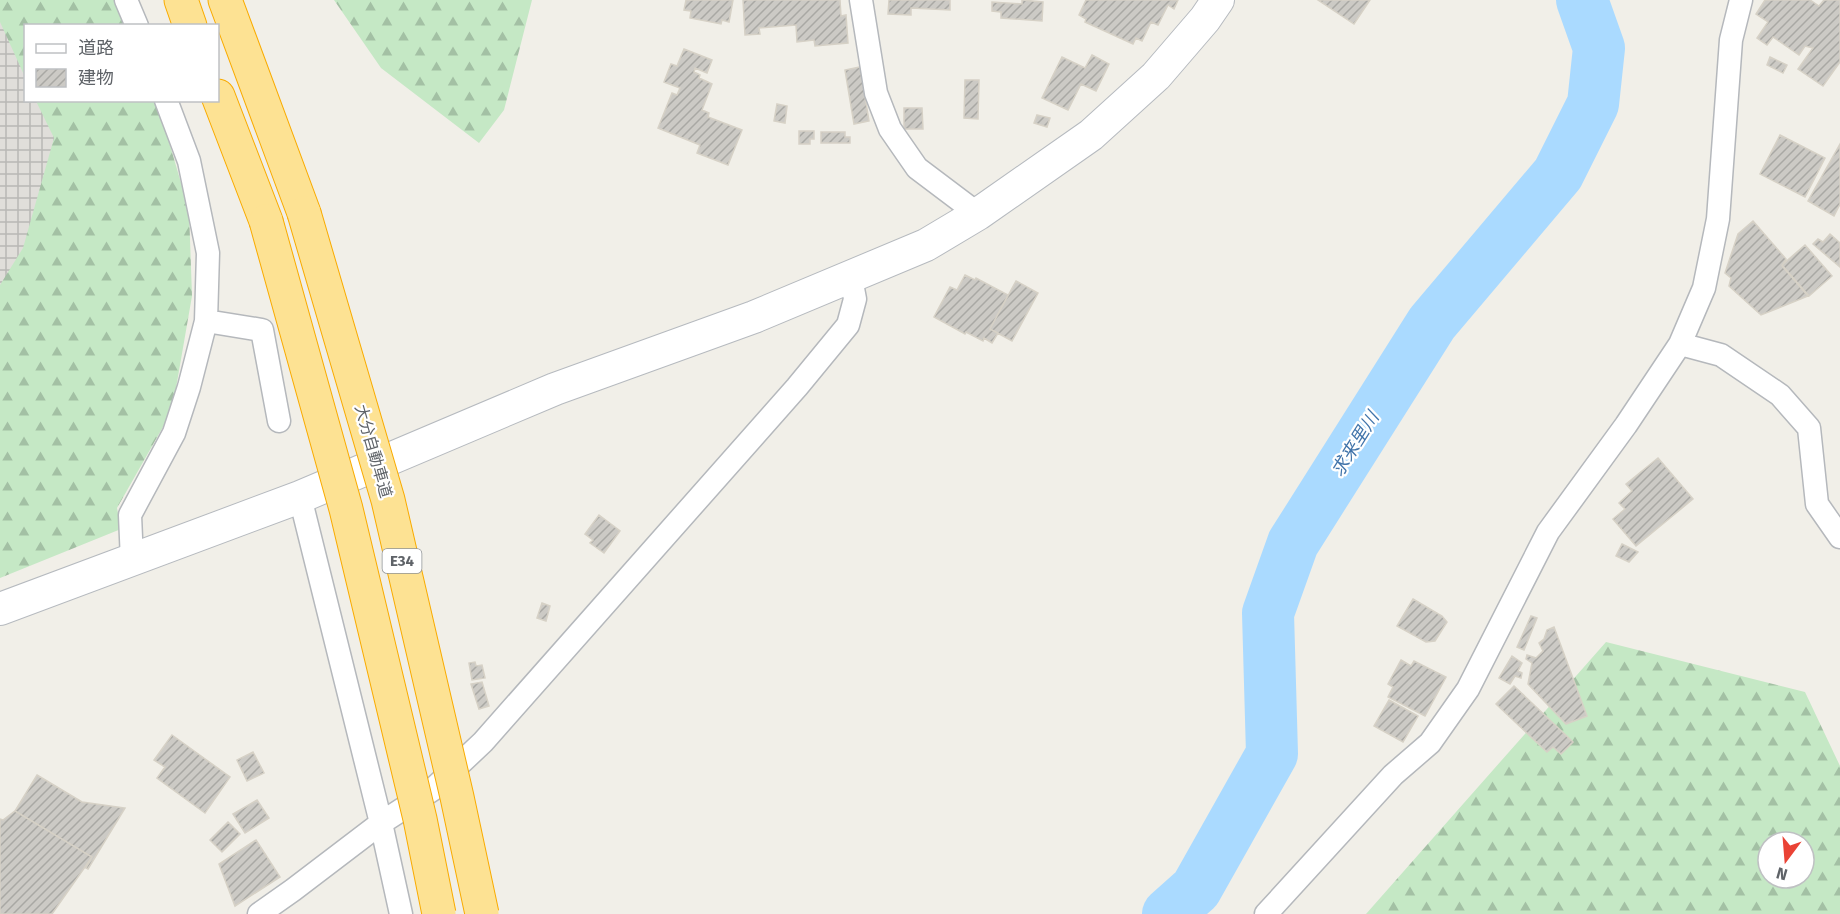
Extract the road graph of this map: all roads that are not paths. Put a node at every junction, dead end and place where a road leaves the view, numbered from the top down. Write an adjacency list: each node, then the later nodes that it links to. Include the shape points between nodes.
1 (126, 0): 7 (street)
2 (181, 0): 8 (highway)
3 (225, 0): 24 (highway, 大分自動車道 / E34, bridge, via 304,213 388,500)
4 (861, 0): 11 (street, via 876,93 890,129 917,168)
5 (1218, 0): 11 (street, via 1156,76 1091,135)
6 (1741, 0): 14 (street, via 1731,40 1718,219 1704,288)
7 (136, 24)
8 (189, 24)
9 (219, 99): 23 (highway, E34, bridge, via 266,221 346,509)
10 (167, 102): 13 (street, via 189,161 208,253)
11 (978, 214): 12 (street, via 926,245)
12 (851, 278): 16 (street, via 555,389); 20 (street, via 855,299 848,325 797,387 483,742 432,790)
13 (206, 321): 15 (street, via 261,330); 18 (street, via 174,433 130,515)
14 (1680, 344): 17 (street, via 1721,355 1780,394 1809,429 1817,504); 25 (street, via 1548,532 1468,689 1430,743 1393,775)
15 (279, 421)
16 (300, 497): 18 (street); 20 (street)
17 (1840, 537)
18 (132, 561): 19 (street)
19 (0, 609)
20 (381, 823): 21 (street); 22 (street)
21 (259, 914)
22 (401, 914)
23 (439, 914)
24 (482, 914)
25 (1266, 914)

